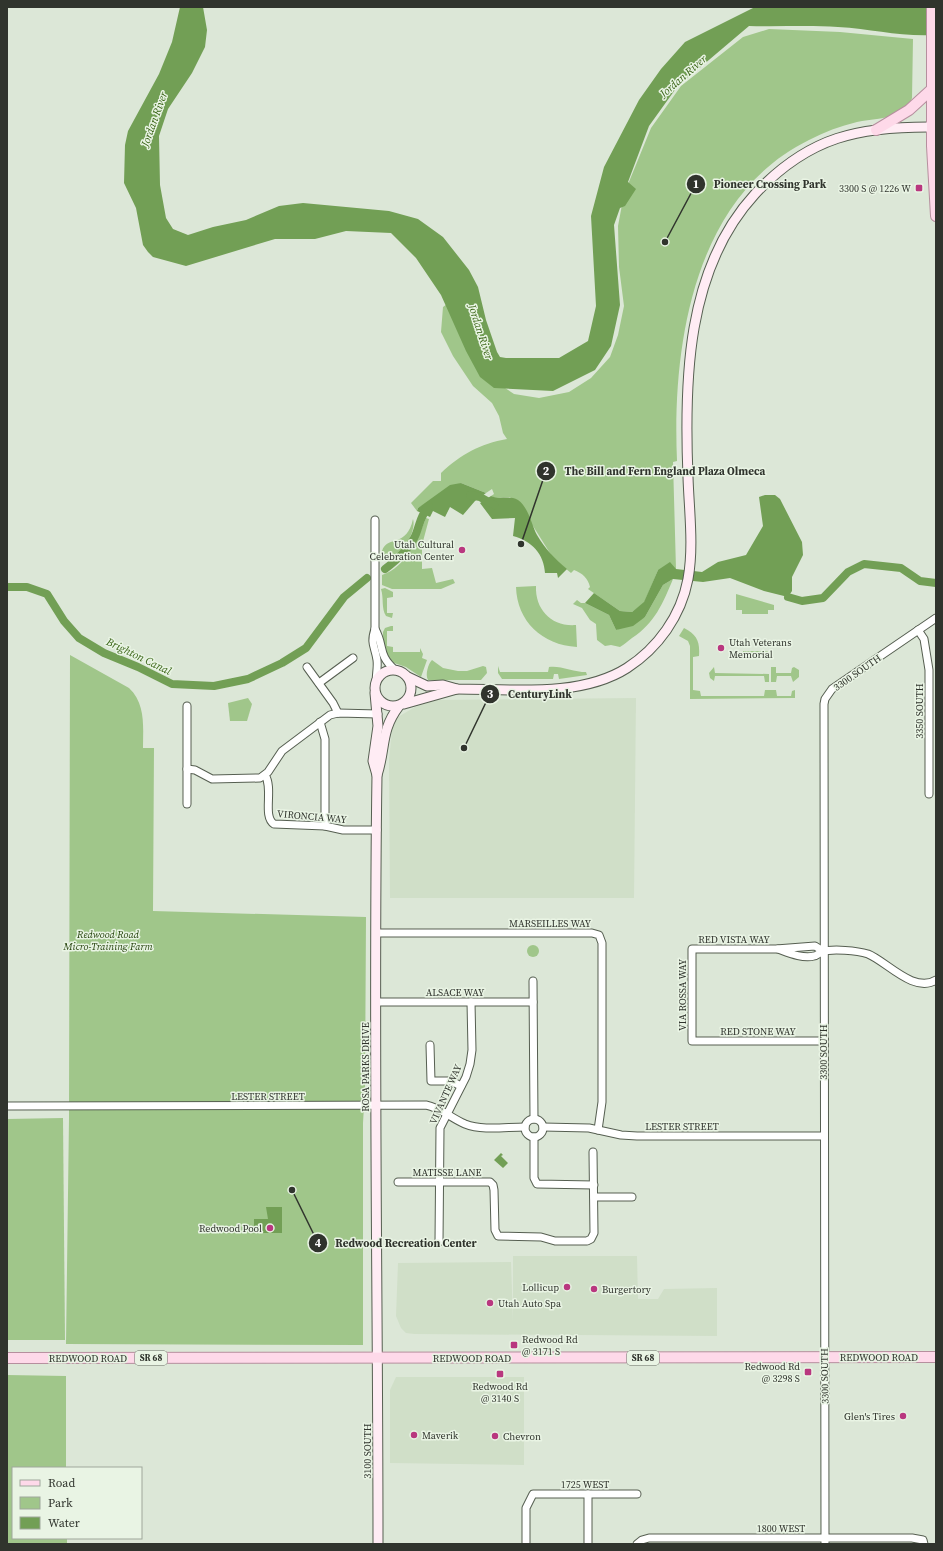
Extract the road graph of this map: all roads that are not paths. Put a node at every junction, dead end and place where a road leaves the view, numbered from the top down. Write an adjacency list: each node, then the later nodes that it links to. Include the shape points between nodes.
1 (932, 7): 2 (main road)
2 (932, 89): 3 (main road); 4 (main road, via 904,113)
3 (934, 127): 4 (street); 5 (main road)
4 (876, 130): 16 (street, via 826,141 776,173 741,212 712,264 698,310 688,380 688,580 677,612 659,640 634,663 612,676 586,686 563,689)
5 (936, 216)
6 (375, 520): 8 (street)
7 (936, 618): 9 (street, 3300 SOUTH)
8 (375, 629): 12 (street, via 380,637 382,656); 14 (street, via 372,638 377,663)
9 (918, 630): 26 (street, 3350 SOUTH, via 924,639 929,670); 32 (street, 3300 SOUTH, via 832,689 825,699)
10 (353, 658): 15 (street)
11 (307, 667): 15 (street)
12 (395, 670): 13 (street); 14 (street, via 385,672)
13 (408, 677): 16 (street, via 427,686 443,685); 18 (street, via 411,692)
14 (376, 683): 17 (street)
15 (319, 684): 20 (street)
16 (457, 689): 18 (street)
17 (375, 693): 18 (street, via 384,704); 21 (street, ROSA PARKS DRIVE)
18 (401, 705): 25 (street, ROSA PARKS DRIVE, via 388,722 382,762)
19 (187, 706): 23 (street)
20 (338, 713): 21 (street); 22 (street)
21 (378, 714): 25 (street, ROSA PARKS DRIVE, via 373,761)
22 (320, 722): 24 (street, via 282,751); 28 (street, via 325,739)
23 (187, 769): 24 (street, via 214,779 259,778); 27 (street)
24 (265, 775): 28 (street, VIRONCIA WAY, via 268,784 268,816 271,822 281,826)
25 (377, 775): 29 (street, ROSA PARKS DRIVE)
26 (929, 794)
27 (187, 804)
28 (325, 826): 29 (street, VIRONCIA WAY, via 343,830)
29 (376, 830): 30 (street, ROSA PARKS DRIVE)
30 (376, 933): 35 (street, ROSA PARKS DRIVE); 48 (street, MARSEILLES WAY, via 599,935 602,943 602,1102)
31 (692, 948): 32 (street, RED VISTA WAY, via 776,949 800,956 814,956); 38 (street, VIA ROSSA WAY)
32 (823, 951): 33 (street, RED VISTA WAY, via 860,952 877,958 899,975 927,982); 39 (street, 3300 SOUTH)
33 (936, 980)
34 (533, 981): 37 (street)
35 (376, 1002): 36 (street, ALSACE WAY); 43 (street, ROSA PARKS DRIVE)
36 (471, 1002): 37 (street, ALSACE WAY); 41 (street, VIVANTE WAY, via 471,1056)
37 (533, 1002): 45 (street)
38 (692, 1041): 39 (street, RED STONE WAY)
39 (823, 1041): 49 (street, 3300 SOUTH)
40 (430, 1045): 41 (street, via 431,1081 451,1081)
41 (461, 1086): 44 (street, VIVANTE WAY)
42 (7, 1106): 43 (street, LESTER STREET)
43 (376, 1106): 44 (street, LESTER STREET, via 426,1106); 61 (street, ROSA PARKS DRIVE)
44 (447, 1113): 46 (street, LESTER STREET, via 472,1126); 53 (street, VIVANTE WAY, via 440,1128)
45 (534, 1119): 46 (street, via 528,1120); 47 (street, via 539,1120)
46 (525, 1127): 50 (street, via 526,1133)
47 (543, 1128): 48 (street, LESTER STREET, via 580,1127); 50 (street, via 541,1133)
48 (598, 1130): 49 (street, LESTER STREET, via 637,1136)
49 (823, 1136): 58 (street, 3300 SOUTH)
50 (534, 1137): 54 (street, via 534,1178 537,1184)
51 (593, 1152): 54 (street)
52 (398, 1182): 53 (street, MATISSE LANE)
53 (439, 1182): 55 (street, MATISSE LANE, via 492,1183 495,1230 500,1237 541,1237 555,1241 591,1239 594,1233); 57 (street, VIVANTE WAY)
54 (594, 1185): 55 (street)
55 (594, 1197): 56 (street)
56 (632, 1197)
57 (439, 1242)
58 (824, 1357): 59 (main road, REDWOOD ROAD / SR 68); 61 (main road, REDWOOD ROAD / SR 68); 65 (street, 3300 SOUTH)
59 (936, 1357)
60 (7, 1358): 61 (main road, REDWOOD ROAD / SR 68)
61 (378, 1358): 68 (street, 3100 SOUTH)
62 (588, 1494): 63 (street, 1725 WEST); 69 (street, 1725 WEST, via 533,1494 526,1508); 70 (street)
63 (637, 1494)
64 (727, 1541): 65 (street, 1800 WEST); 67 (street, 1800 WEST, via 649,1538)
65 (825, 1541): 66 (street, 1800 WEST, via 912,1538)
66 (924, 1542)
67 (639, 1543)
68 (378, 1544)
69 (526, 1544)
70 (588, 1544)

